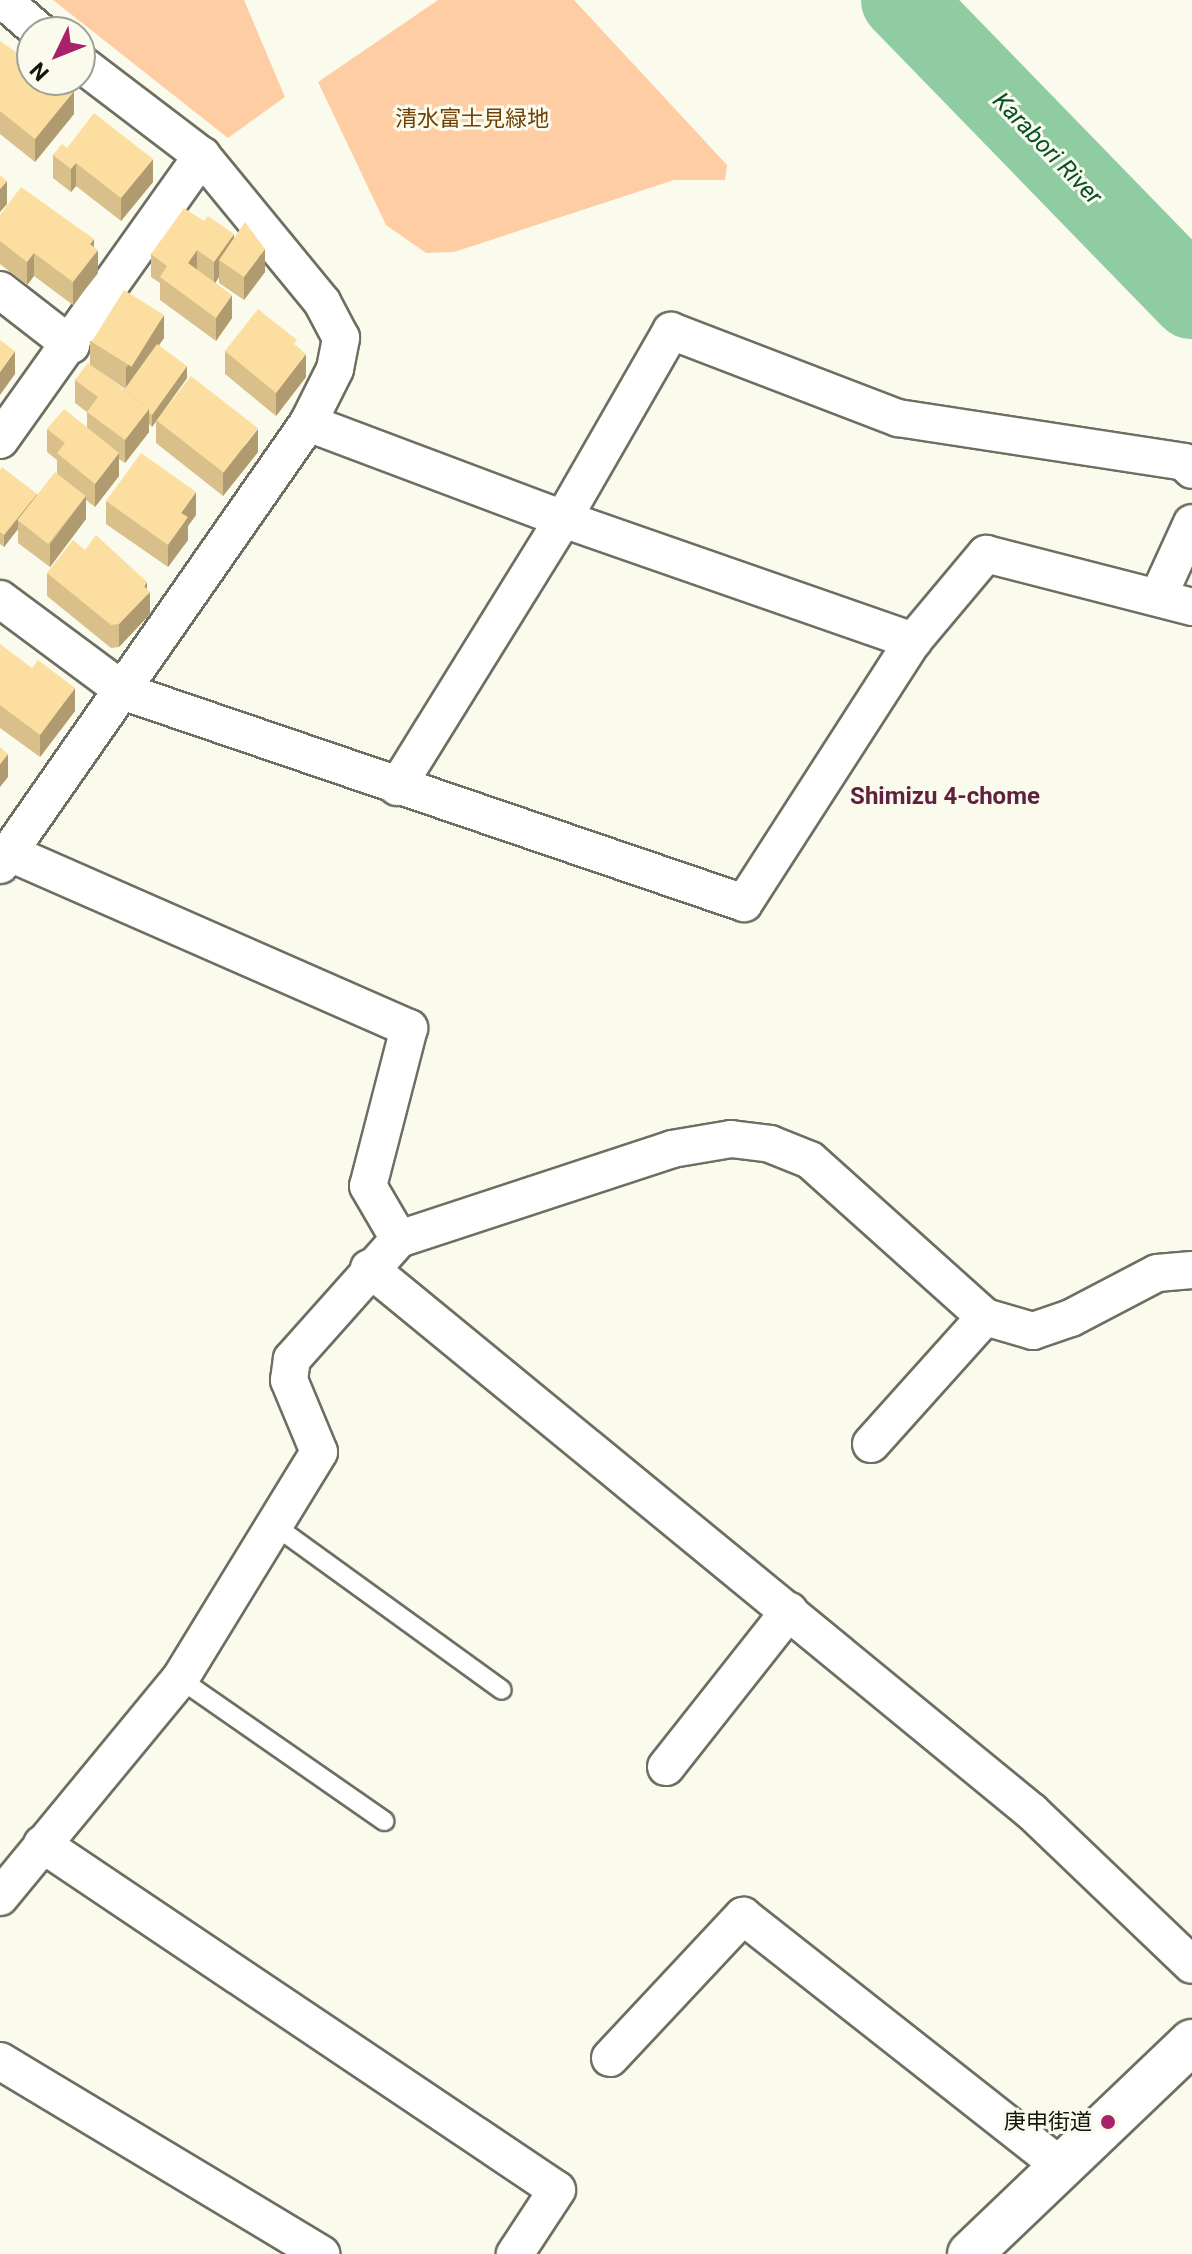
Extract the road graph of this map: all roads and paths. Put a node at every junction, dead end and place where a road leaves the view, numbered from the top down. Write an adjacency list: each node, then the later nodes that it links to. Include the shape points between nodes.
1 (3, 0): 2 (street)
2 (22, 16)
3 (96, 75): 4 (street)
4 (202, 156): 6 (street); 7 (street, via 322,302 341,338 335,369)
5 (0, 290): 6 (street)
6 (71, 345): 8 (street)
7 (308, 423): 10 (street); 16 (street)
8 (0, 440)
9 (1192, 470): 10 (street, via 1184,462 898,418 671,331)
10 (563, 519): 15 (street); 17 (street)
11 (1192, 523): 12 (street)
12 (1159, 595): 14 (street); 15 (street, via 986,554)
13 (0, 599): 16 (street)
14 (1192, 607)
15 (913, 641): 17 (street, via 744,903)
16 (125, 692): 17 (street); 18 (street)
17 (397, 787)
18 (5, 859): 19 (street, via 409,1028 368,1186)
19 (399, 1239): 20 (street); 22 (street, via 672,1149 731,1139 770,1144 810,1160)
20 (369, 1268): 24 (street, via 292,1359 289,1380 319,1452); 25 (street)
21 (1192, 1270): 22 (street, via 1157,1273 1071,1318 1033,1331)
22 (985, 1317): 23 (street)
23 (871, 1444)
24 (274, 1525): 26 (street); 27 (lane)
25 (789, 1611): 28 (street); 32 (street, via 1032,1812)
26 (180, 1679): 29 (lane); 30 (street)
27 (502, 1690)
28 (666, 1767)
29 (384, 1821)
30 (42, 1844): 31 (street); 38 (street, via 557,2190)
31 (0, 1897)
32 (1192, 1965)
33 (1192, 2042): 36 (street)
34 (610, 2058): 36 (street, via 743,1916)
35 (0, 2061): 37 (street)
36 (1062, 2167): 39 (street)
37 (321, 2254)
38 (515, 2254)
39 (970, 2254)

